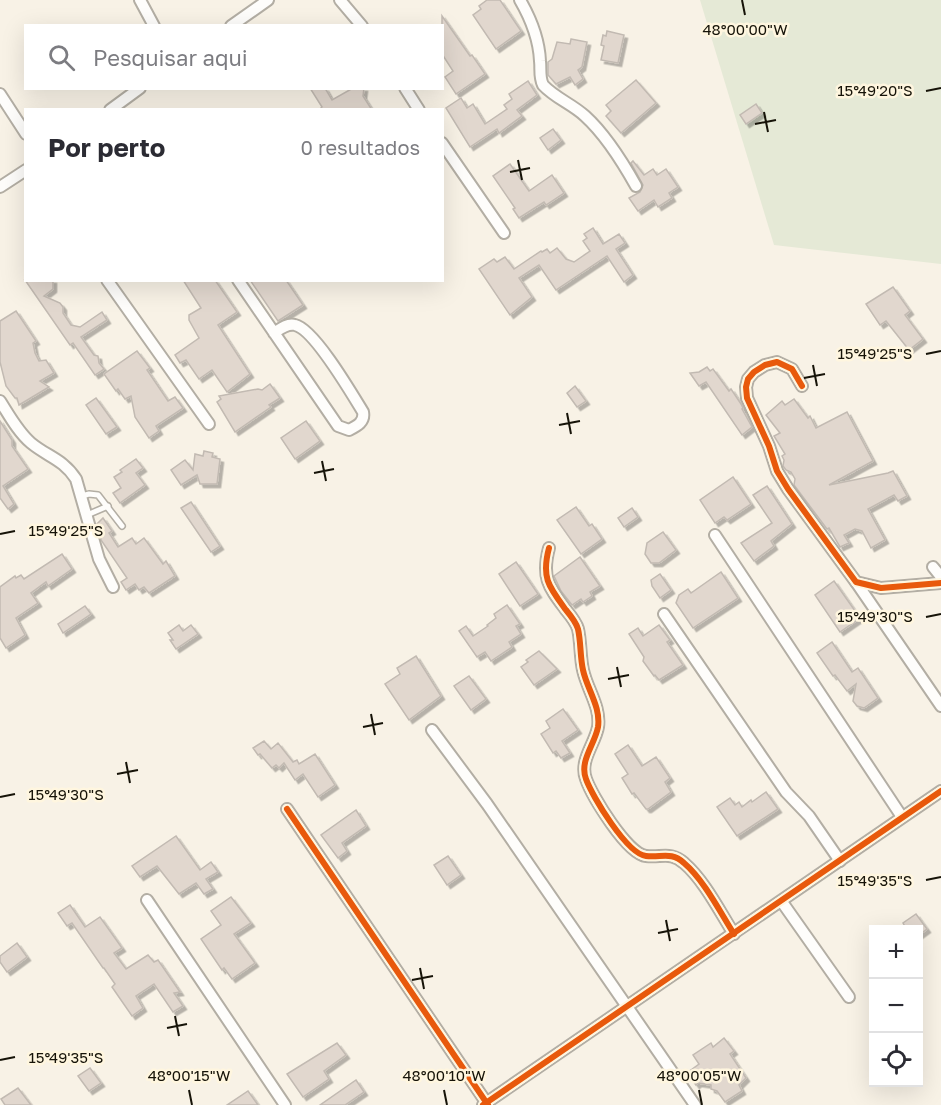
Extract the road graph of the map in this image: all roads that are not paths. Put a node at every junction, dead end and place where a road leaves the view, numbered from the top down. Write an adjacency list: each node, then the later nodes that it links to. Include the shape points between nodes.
1 (140, 0): 5 (street)
2 (268, 0): 6 (street)
3 (340, 0): 7 (street)
4 (520, 0): 16 (street, via 536,38 543,85 593,123)
5 (153, 24)
6 (234, 24)
7 (360, 24)
8 (138, 90): 11 (street)
9 (406, 90): 12 (street)
10 (0, 94): 13 (street)
11 (123, 106)
12 (418, 108)
13 (24, 131)
14 (444, 146): 18 (street)
15 (24, 173): 17 (street)
16 (636, 186)
17 (0, 187)
18 (504, 233)
19 (108, 282): 24 (street)
20 (239, 282): 21 (street)
21 (274, 333): 21 (street, via 338,426 357,426 363,420 363,412 312,337 292,324)
22 (802, 386): 33 (street, via 792,369 777,362 765,365 748,379 747,398 770,446 777,471)
23 (0, 400): 25 (street, via 32,444 70,469)
24 (209, 424)
25 (82, 496): 26 (lane, via 95,494); 27 (street)
26 (108, 506): 27 (lane); 28 (lane)
27 (86, 515): 35 (street, via 99,559)
28 (122, 526)
29 (715, 536): 41 (street)
30 (549, 548): 45 (street, via 546,579 578,628 583,672 599,720 584,768 591,791 636,853 667,854 684,863)
31 (933, 567): 32 (street)
32 (941, 577)
33 (856, 582): 34 (street, via 881,588); 37 (street)
34 (941, 584)
35 (113, 587)
36 (664, 614): 42 (street, via 786,792 809,816)
37 (941, 706)
38 (432, 730): 47 (street)
39 (941, 791): 41 (street)
40 (287, 810): 48 (street)
41 (902, 817): 42 (street)
42 (840, 861): 44 (street)
43 (147, 900): 49 (street)
44 (782, 902): 45 (street); 46 (street)
45 (734, 934): 47 (street)
46 (849, 997)
47 (626, 1006): 48 (street); 50 (street)
48 (486, 1104)
49 (285, 1105)
50 (695, 1105)

